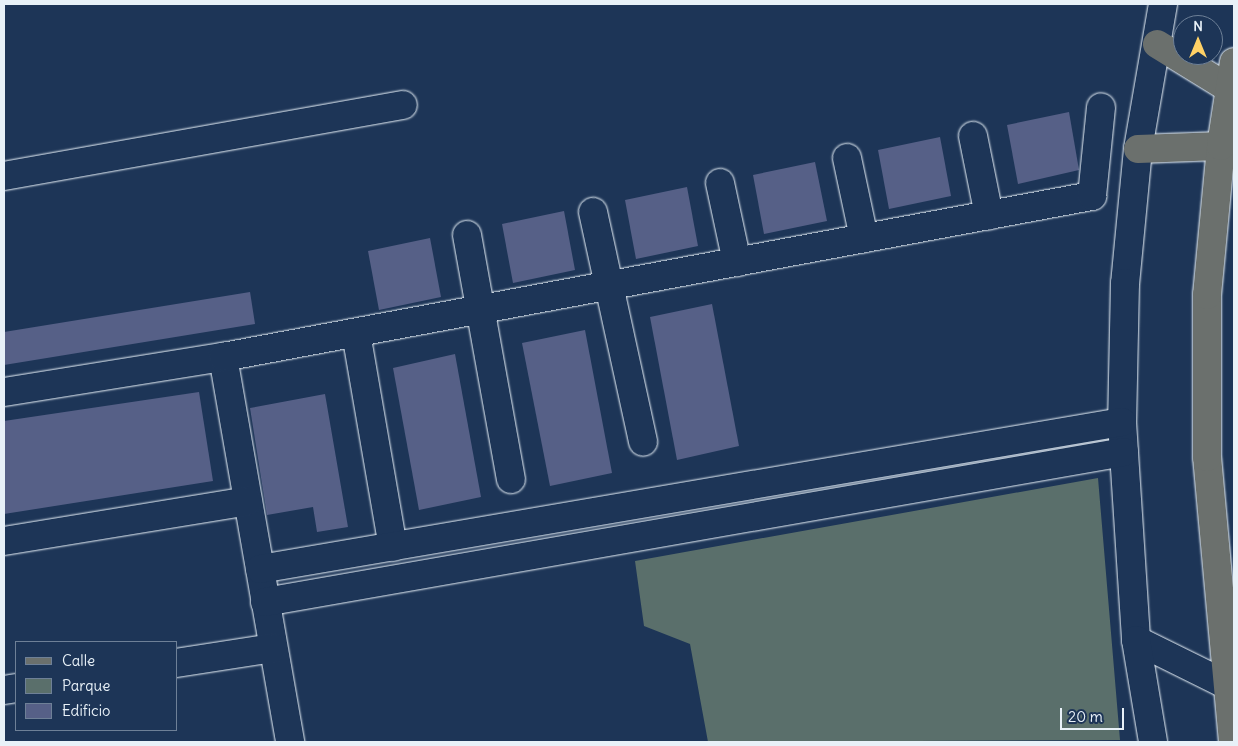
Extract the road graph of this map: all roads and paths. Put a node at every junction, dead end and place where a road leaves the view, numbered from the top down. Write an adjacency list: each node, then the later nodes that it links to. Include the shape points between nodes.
1 (1164, 4): 2 (street)
2 (1157, 44): 4 (main road); 9 (street)
3 (1234, 62): 4 (main road)
4 (1230, 89): 8 (main road)
5 (403, 105): 11 (street)
6 (1101, 107): 14 (street, via 1092,196)
7 (973, 136): 14 (street)
8 (1220, 146): 9 (main road); 37 (main road, via 1207,295 1207,448)
9 (1138, 149): 23 (street, via 1125,283)
10 (847, 158): 16 (street)
11 (4, 176)
12 (720, 183): 17 (street)
13 (593, 212): 18 (street)
14 (989, 215): 16 (street)
15 (467, 235): 19 (street)
16 (864, 238): 17 (street)
17 (737, 262): 18 (street)
18 (608, 286): 19 (street); 24 (street)
19 (481, 309): 20 (street); 26 (street)
20 (356, 332): 21 (street); 31 (street)
21 (223, 357): 22 (street); 27 (street)
22 (4, 392)
23 (1122, 422): 25 (street); 28 (street)
24 (643, 442)
25 (1124, 452): 29 (street); 34 (street)
26 (510, 479)
27 (248, 501): 30 (street); 32 (street)
28 (644, 504): 29 (street); 31 (street)
29 (650, 533): 33 (street)
30 (4, 541)
31 (393, 547): 32 (street)
32 (260, 570): 33 (street)
33 (265, 602): 35 (street)
34 (1136, 640): 37 (street); 39 (street)
35 (273, 648): 36 (street); 38 (street)
36 (178, 663)
37 (1225, 684): 40 (main road)
38 (290, 742)
39 (1153, 742)
40 (1233, 742)

